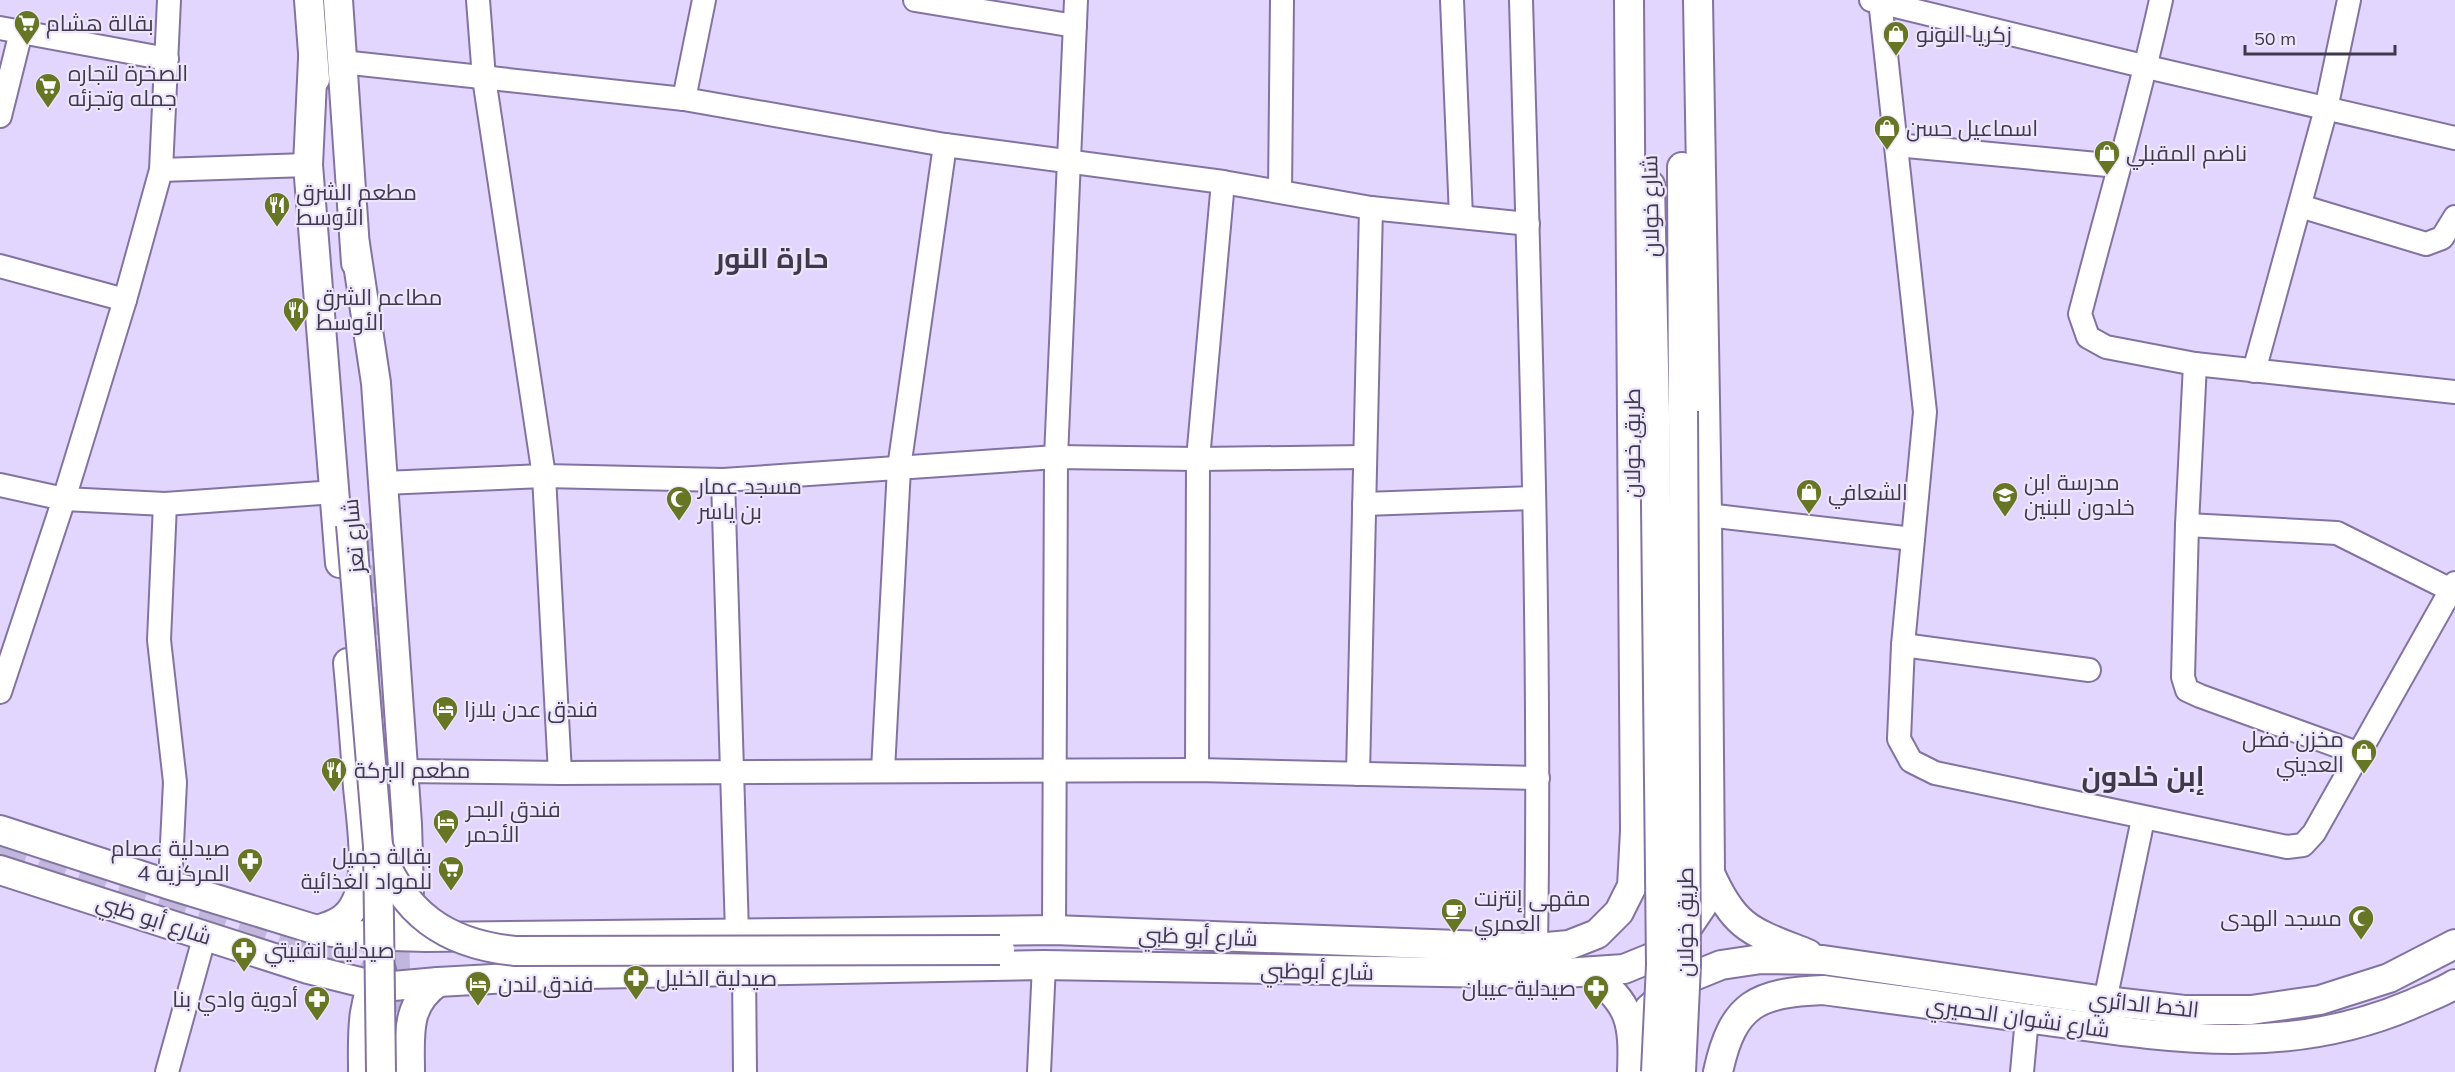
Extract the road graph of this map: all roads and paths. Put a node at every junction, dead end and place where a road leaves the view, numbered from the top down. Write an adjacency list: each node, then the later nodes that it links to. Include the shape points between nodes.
1 (169, 0): 21 (street)
2 (309, 0): 22 (main road, شارع تعز)
3 (338, 0): 23 (main road, شارع تعز)
4 (478, 0): 25 (street)
5 (704, 0): 26 (street)
6 (915, 0): 19 (street)
7 (1077, 0): 19 (street)
8 (1282, 0): 37 (street)
9 (1452, 0): 40 (street)
10 (1521, 0): 42 (street)
11 (1629, 0): 83 (main road, طريق خولان)
12 (1646, 0): 49 (main road, شارع خولان)
13 (1681, 0): 49 (main road, شارع خولان)
14 (1698, 0): 63 (main road, طريق خولان)
15 (2161, 0): 24 (street)
16 (2349, 0): 27 (street)
17 (1877, 1): 18 (street); 31 (street)
18 (1954, 10): 24 (street)
19 (1075, 26): 32 (street)
20 (11, 30): 21 (street); 28 (street)
21 (167, 59): 35 (street)
22 (313, 59): 33 (main road); 64 (main road, شارع تعز)
23 (342, 62): 25 (street); 43 (main road, شارع تعز)
24 (2147, 67): 27 (street); 34 (street)
25 (484, 78): 26 (street); 54 (street)
26 (684, 99): 30 (street)
27 (2326, 109): 29 (street); 38 (street)
28 (0, 116)
29 (2455, 138)
30 (945, 145): 32 (street); 53 (street)
31 (1896, 145): 34 (street); 66 (street, via 1925,412)
32 (1069, 161): 36 (street); 50 (street)
33 (308, 165): 35 (street); 58 (main road)
34 (2118, 166): 46 (street, via 2080,314 2088,337 2106,347)
35 (161, 170): 45 (street)
36 (1223, 182): 37 (street); 52 (street)
37 (1280, 191): 39 (street)
38 (2300, 206): 41 (street, via 2426,244 2442,238); 47 (street)
39 (1371, 207): 40 (street); 51 (street)
40 (1461, 217): 42 (street)
41 (2455, 217)
42 (1528, 224): 59 (street)
43 (355, 244): 56 (main road, via 376,383); 64 (main road, شارع تعز)
44 (0, 266): 45 (street)
45 (125, 300): 60 (street)
46 (2195, 364): 47 (street); 65 (street)
47 (2254, 371): 48 (street)
48 (2455, 392)
49 (1669, 412): 125 (main road, طريق خولان, bridge); 126 (main road, طريق خولان, bridge, via 1686,965)
50 (1056, 457): 52 (street); 53 (street); 73 (street)
51 (1365, 457): 52 (street); 62 (street)
52 (1198, 459): 74 (street)
53 (899, 468): 55 (street); 72 (street)
54 (543, 476): 55 (street); 56 (street); 77 (street)
55 (723, 480): 76 (street)
56 (384, 483): 75 (main road)
57 (0, 485): 60 (street)
58 (335, 492): 61 (street); 85 (main road)
59 (1533, 498): 62 (street); 79 (street)
60 (64, 499): 61 (street); 70 (street)
61 (165, 504): 89 (street, via 159,640 175,782)
62 (1364, 504): 78 (street)
63 (1707, 515): 66 (street); 84 (main road, طريق خولان)
64 (361, 524): 85 (main road, شارع تعز, bridge)
65 (2187, 525): 67 (street, via 2337,533); 71 (street, via 2183,677 2187,690)
66 (1913, 539): 68 (street)
67 (2454, 588): 71 (street)
68 (1903, 645): 69 (street); 80 (street, via 1899,739 1911,761 1935,773)
69 (2089, 670)
70 (0, 692)
71 (2360, 754): 80 (street, via 2314,834 2303,845 2287,847)
72 (883, 770): 73 (street); 76 (street)
73 (1056, 770): 74 (street); 93 (street)
74 (1197, 770): 78 (street)
75 (404, 771): 77 (street); 81 (main road)
76 (733, 771): 77 (street); 94 (street)
77 (560, 773)
78 (1358, 774): 79 (street)
79 (1538, 778): 102 (street)
80 (2144, 819): 114 (street)
81 (407, 824): 85 (main road, via 401,840 388,847 373,845 363,833); 88 (main road)
82 (0, 830): 89 (main road, شارع أبو ظبي)
83 (1635, 831): 84 (main road); 90 (main road, طريق خولان)
84 (1710, 834): 87 (main road, طريق خولان)
85 (370, 836): 92 (main road, via 357,901 346,917); 105 (main road, bridge, via 394,882 418,912 464,942 490,948 1000,950); 120 (main road, شارع تعز, bridge)
86 (0, 870): 96 (main road, شارع أبو ظبي)
87 (1710, 873): 103 (main road, via 1736,919 1759,935); 108 (main road, شارع أبوظبي, via 1702,906 1683,934 1656,956 1624,969)
88 (409, 875): 97 (main road, via 418,896 434,913); 98 (main road, via 408,907)
89 (170, 885): 91 (main road, شارع أبو ظبي)
90 (1632, 886): 102 (main road, شارع أبو ظبي, via 1619,912 1597,934 1569,945)
91 (240, 907): 92 (main road, شارع أبو ظبي); 100 (main road, via 251,928 244,939)
92 (317, 930): 98 (main road, شارع أبو ظبي)
93 (1054, 930): 94 (main road, شارع أبو ظبي); 104 (main road, شارع أبو ظبي)
94 (737, 932): 95 (main road, شارع أبو ظبي)
95 (581, 935): 97 (main road, شارع أبو ظبي); 109 (main road, via 569,940 564,960 572,970)
96 (205, 936): 100 (main road, شارع أبو ظبي); 118 (street)
97 (477, 936): 99 (main road, شارع أبو ظبي)
98 (397, 937): 99 (main road, شارع أبو ظبي); 110 (main road, via 372,962)
99 (426, 937): 113 (main road, via 393,956)
100 (232, 944): 106 (main road, شارع أبو ظبي)
101 (2455, 944): 114 (main road, الخط الدائري, via 2389,978 2320,1000 2251,1010 2184,1010)
102 (1536, 948): 104 (main road, شارع أبو ظبي)
103 (1823, 960): 114 (main road, الخط الدائري); 117 (main road, via 1761,959 1721,965 1679,982 1649,1010)
104 (1499, 961): 105 (main road, شارع أبوظبي); 108 (main road, شارع أبوظبي)
105 (1044, 965): 107 (main road, شارع أبوظبي); 123 (street)
106 (308, 969): 110 (main road, شارع أبو ظبي); 116 (main road, via 339,992)
107 (744, 970): 109 (main road, شارع أبو ظبي); 122 (street)
108 (1590, 973): 117 (main road, via 1611,988 1626,1010)
109 (585, 974): 111 (main road, شارع أبو ظبي)
110 (336, 977): 113 (main road, شارع أبو ظبي)
111 (438, 982): 113 (main road, شارع أبو ظبي); 121 (main road, via 413,1011)
112 (2455, 984): 115 (main road, شارع نشوان الحميري, via 2382,1017 2317,1034 2251,1040 2130,1032)
113 (372, 985): 116 (main road)
114 (2105, 1001)
115 (2027, 1018): 127 (main road, شارع نشوان الحميري, via 1823,990 1792,991 1764,998 1743,1012 1730,1034); 128 (street)
116 (364, 1022): 119 (main road)
117 (1633, 1042): 124 (main road)
118 (167, 1072)
119 (363, 1072)
120 (381, 1072)
121 (410, 1072)
122 (745, 1072)
123 (1039, 1072)
124 (1632, 1072)
125 (1656, 1072)
126 (1681, 1072)
127 (1718, 1072)
128 (2022, 1072)

